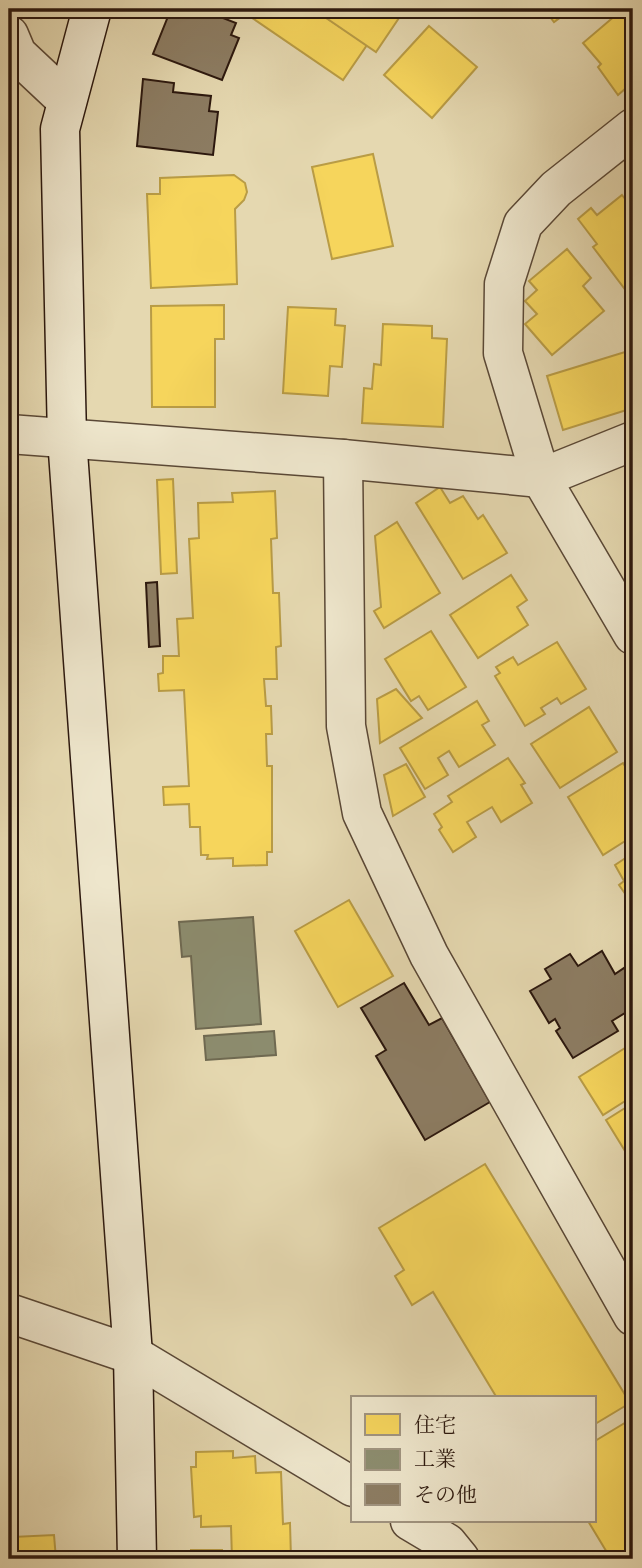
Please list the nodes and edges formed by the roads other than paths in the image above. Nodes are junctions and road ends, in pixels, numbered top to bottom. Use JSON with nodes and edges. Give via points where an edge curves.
{"nodes":[{"id":1,"x":92,"y":9,"type":"edge"},
{"id":2,"x":9,"y":35,"type":"edge"},
{"id":3,"x":67,"y":101,"type":"junction"},
{"id":4,"x":633,"y":128,"type":"edge"},
{"id":5,"x":9,"y":435,"type":"edge"},
{"id":6,"x":67,"y":438,"type":"junction"},
{"id":7,"x":633,"y":441,"type":"edge"},
{"id":8,"x":343,"y":459,"type":"junction"},
{"id":9,"x":541,"y":478,"type":"junction"},
{"id":10,"x":633,"y":635,"type":"edge"},
{"id":11,"x":9,"y":1313,"type":"edge"},
{"id":12,"x":633,"y":1316,"type":"edge"},
{"id":13,"x":133,"y":1354,"type":"junction"},
{"id":14,"x":351,"y":1486,"type":"edge"},
{"id":15,"x":412,"y":1522,"type":"edge"},
{"id":16,"x":137,"y":1559,"type":"edge"},
{"id":17,"x":460,"y":1559,"type":"edge"}],
"edges":[{"from":1,"to":3,"type":"street"},
{"from":2,"to":3,"type":"street","via":[[16,54]]},
{"from":3,"to":6,"type":"street","via":[[60,129]]},
{"from":4,"to":9,"type":"street","via":[[556,189],[523,225],[504,284],[503,354]]},
{"from":5,"to":6,"type":"street"},
{"from":6,"to":8,"type":"street"},
{"from":6,"to":13,"type":"street"},
{"from":7,"to":9,"type":"street"},
{"from":8,"to":9,"type":"street"},
{"from":8,"to":12,"type":"street","via":[[346,726],[362,813],[429,955]]},
{"from":9,"to":10,"type":"street"},
{"from":11,"to":13,"type":"street"},
{"from":13,"to":14,"type":"street"},
{"from":13,"to":16,"type":"street"},
{"from":15,"to":17,"type":"street","via":[[447,1543]]}]}
